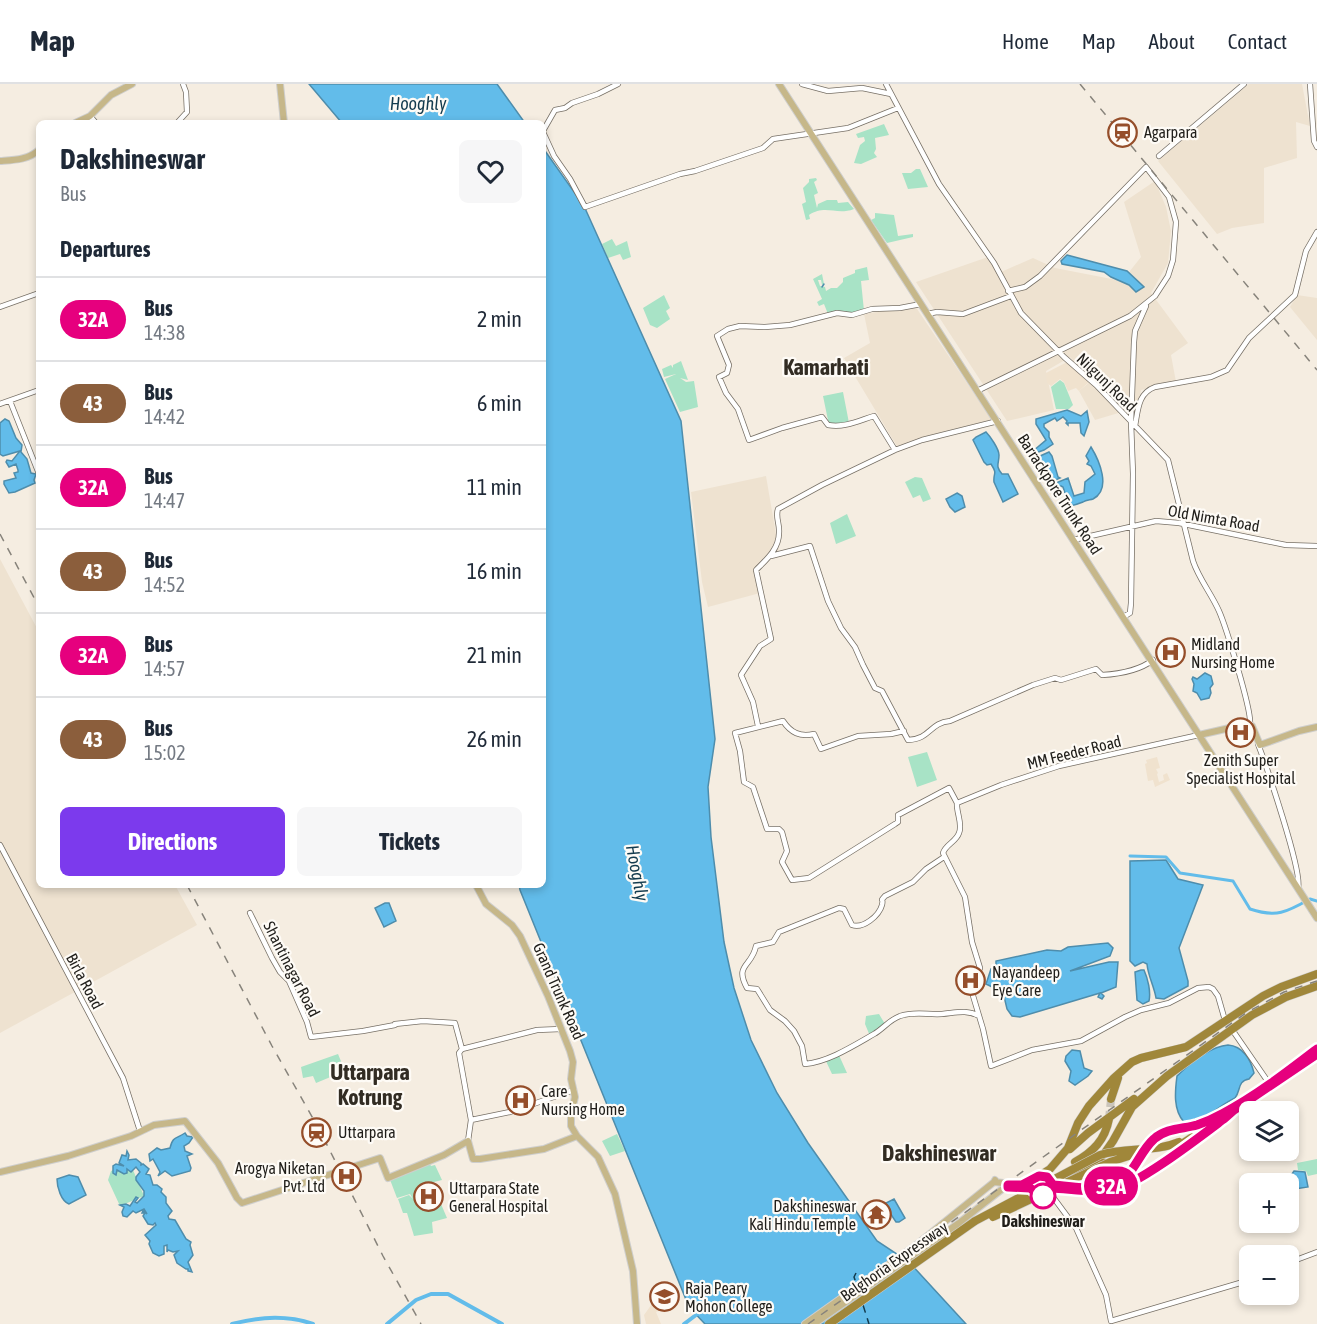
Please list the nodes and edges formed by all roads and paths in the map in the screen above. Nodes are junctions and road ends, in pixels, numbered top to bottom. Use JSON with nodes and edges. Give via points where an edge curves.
{"nodes":[{"id":1,"x":132,"y":84,"type":"edge"},
{"id":2,"x":183,"y":84,"type":"edge"},
{"id":3,"x":280,"y":84,"type":"edge"},
{"id":4,"x":618,"y":84,"type":"edge"},
{"id":5,"x":781,"y":84,"type":"edge"},
{"id":6,"x":802,"y":84,"type":"edge"},
{"id":7,"x":894,"y":84,"type":"edge"},
{"id":8,"x":1244,"y":84,"type":"edge"},
{"id":9,"x":1310,"y":84,"type":"edge"},
{"id":10,"x":886,"y":85,"type":"edge"},
{"id":11,"x":891,"y":94,"type":"junction"},
{"id":12,"x":898,"y":108,"type":"junction"},
{"id":13,"x":90,"y":116,"type":"junction"},
{"id":14,"x":81,"y":120,"type":"edge"},
{"id":15,"x":93,"y":120,"type":"edge"},
{"id":16,"x":180,"y":120,"type":"edge"},
{"id":17,"x":284,"y":120,"type":"edge"},
{"id":18,"x":546,"y":126,"type":"edge"},
{"id":19,"x":813,"y":133,"type":"junction"},
{"id":20,"x":546,"y":138,"type":"edge"},
{"id":21,"x":1317,"y":147,"type":"edge"},
{"id":22,"x":36,"y":152,"type":"edge"},
{"id":23,"x":1159,"y":156,"type":"dead end"},
{"id":24,"x":0,"y":160,"type":"edge"},
{"id":25,"x":1317,"y":232,"type":"edge"},
{"id":26,"x":889,"y":251,"type":"junction"},
{"id":27,"x":1010,"y":293,"type":"junction"},
{"id":28,"x":36,"y":294,"type":"edge"},
{"id":29,"x":1147,"y":303,"type":"junction"},
{"id":30,"x":921,"y":304,"type":"junction"},
{"id":31,"x":0,"y":307,"type":"edge"},
{"id":32,"x":929,"y":313,"type":"junction"},
{"id":33,"x":1058,"y":351,"type":"junction"},
{"id":34,"x":978,"y":390,"type":"junction"},
{"id":35,"x":36,"y":391,"type":"edge"},
{"id":36,"x":9,"y":401,"type":"junction"},
{"id":37,"x":0,"y":404,"type":"edge"},
{"id":38,"x":998,"y":421,"type":"junction"},
{"id":39,"x":1133,"y":424,"type":"junction"},
{"id":40,"x":895,"y":450,"type":"junction"},
{"id":41,"x":36,"y":467,"type":"edge"},
{"id":42,"x":1184,"y":525,"type":"junction"},
{"id":43,"x":1131,"y":526,"type":"junction"},
{"id":44,"x":1074,"y":539,"type":"junction"},
{"id":45,"x":1317,"y":546,"type":"edge"},
{"id":46,"x":771,"y":556,"type":"junction"},
{"id":47,"x":1125,"y":616,"type":"junction"},
{"id":48,"x":1153,"y":661,"type":"junction"},
{"id":49,"x":1250,"y":724,"type":"junction"},
{"id":50,"x":758,"y":726,"type":"junction"},
{"id":51,"x":1317,"y":727,"type":"edge"},
{"id":52,"x":904,"y":731,"type":"junction"},
{"id":53,"x":1200,"y":734,"type":"junction"},
{"id":54,"x":1258,"y":744,"type":"junction"},
{"id":55,"x":957,"y":803,"type":"junction"},
{"id":56,"x":0,"y":845,"type":"edge"},
{"id":57,"x":944,"y":857,"type":"junction"},
{"id":58,"x":1298,"y":887,"type":"junction"},
{"id":59,"x":478,"y":888,"type":"edge"},
{"id":60,"x":250,"y":913,"type":"dead end"},
{"id":61,"x":1317,"y":916,"type":"edge"},
{"id":62,"x":1317,"y":974,"type":"edge"},
{"id":63,"x":1317,"y":986,"type":"edge"},
{"id":64,"x":979,"y":1016,"type":"junction"},
{"id":65,"x":1224,"y":1017,"type":"dead end"},
{"id":66,"x":561,"y":1029,"type":"junction"},
{"id":67,"x":1233,"y":1031,"type":"dead end"},
{"id":68,"x":462,"y":1049,"type":"junction"},
{"id":69,"x":1317,"y":1052,"type":"edge"},
{"id":70,"x":1124,"y":1069,"type":"junction"},
{"id":71,"x":1291,"y":1069,"type":"junction"},
{"id":72,"x":1170,"y":1074,"type":"junction"},
{"id":73,"x":1270,"y":1085,"type":"junction"},
{"id":74,"x":574,"y":1090,"type":"junction"},
{"id":75,"x":1111,"y":1099,"type":"tunnel mouth"},
{"id":76,"x":1234,"y":1110,"type":"junction"},
{"id":77,"x":1223,"y":1114,"type":"junction"},
{"id":78,"x":1109,"y":1119,"type":"tunnel mouth"},
{"id":79,"x":471,"y":1120,"type":"junction"},
{"id":80,"x":140,"y":1131,"type":"junction"},
{"id":81,"x":577,"y":1136,"type":"junction"},
{"id":82,"x":468,"y":1141,"type":"junction"},
{"id":83,"x":1179,"y":1143,"type":"junction"},
{"id":84,"x":1070,"y":1149,"type":"junction"},
{"id":85,"x":1075,"y":1162,"type":"junction"},
{"id":86,"x":0,"y":1172,"type":"edge"},
{"id":87,"x":1076,"y":1173,"type":"junction"},
{"id":88,"x":1041,"y":1177,"type":"junction"},
{"id":89,"x":1008,"y":1186,"type":"junction"},
{"id":90,"x":1094,"y":1187,"type":"junction"},
{"id":91,"x":1032,"y":1189,"type":"junction"},
{"id":92,"x":1050,"y":1190,"type":"junction"},
{"id":93,"x":978,"y":1222,"type":"junction"},
{"id":94,"x":917,"y":1248,"type":"junction"},
{"id":95,"x":1317,"y":1252,"type":"edge"},
{"id":96,"x":1299,"y":1259,"type":"edge"},
{"id":97,"x":1239,"y":1283,"type":"edge"},
{"id":98,"x":637,"y":1324,"type":"edge"},
{"id":99,"x":805,"y":1324,"type":"edge"},
{"id":100,"x":814,"y":1324,"type":"edge"},
{"id":101,"x":829,"y":1324,"type":"edge"},
{"id":102,"x":835,"y":1324,"type":"edge"}],
"edges":[{"from":1,"to":13,"type":"main road","via":[[111,95]]},
{"from":2,"to":16,"type":"street","via":[[187,112]]},
{"from":3,"to":17,"type":"main road"},
{"from":4,"to":18,"type":"street","via":[[555,110]]},
{"from":5,"to":19,"type":"main road","name":"Barrackpore Trunk Road"},
{"from":6,"to":11,"type":"street","via":[[828,91],[862,88]]},
{"from":7,"to":10,"type":"street"},
{"from":8,"to":23,"type":"street"},
{"from":9,"to":21,"type":"street"},
{"from":10,"to":11,"type":"street","name":"Nilgunj Road"},
{"from":11,"to":12,"type":"street","name":"Nilgunj Road"},
{"from":12,"to":19,"type":"street","via":[[848,128]]},
{"from":12,"to":27,"type":"street","name":"Nilgunj Road","via":[[939,184]]},
{"from":13,"to":14,"type":"main road"},
{"from":13,"to":15,"type":"street"},
{"from":19,"to":20,"type":"street","via":[[773,139],[763,148],[585,207]]},
{"from":19,"to":26,"type":"main road","name":"Barrackpore Trunk Road"},
{"from":22,"to":24,"type":"main road","via":[[18,160]]},
{"from":25,"to":39,"type":"street","via":[[1306,251],[1295,295],[1249,338],[1227,370],[1147,390]]},
{"from":26,"to":30,"type":"main road","name":"Barrackpore Trunk Road"},
{"from":26,"to":32,"type":"main road","name":"Barrackpore Trunk Road"},
{"from":27,"to":29,"type":"street","via":[[1040,276],[1146,167],[1169,197],[1176,222],[1170,270]]},
{"from":27,"to":32,"type":"street","via":[[963,314]]},
{"from":27,"to":33,"type":"street","name":"Nilgunj Road","via":[[1021,313]]},
{"from":28,"to":31,"type":"street"},
{"from":29,"to":33,"type":"street","via":[[1130,316]]},
{"from":29,"to":39,"type":"street","via":[[1134,337]]},
{"from":30,"to":32,"type":"main road","name":"Barrackpore Trunk Road"},
{"from":30,"to":40,"type":"street","via":[[852,315],[837,312],[790,326],[740,326],[717,336],[729,365],[727,373],[719,377],[750,440],[822,417],[832,426],[875,416]]},
{"from":32,"to":34,"type":"main road","name":"Barrackpore Trunk Road"},
{"from":33,"to":34,"type":"street"},
{"from":33,"to":39,"type":"street","name":"Nilgunj Road"},
{"from":34,"to":38,"type":"main road","name":"Barrackpore Trunk Road"},
{"from":35,"to":36,"type":"street"},
{"from":36,"to":37,"type":"street"},
{"from":36,"to":41,"type":"street"},
{"from":38,"to":40,"type":"street"},
{"from":38,"to":44,"type":"main road","name":"Barrackpore Trunk Road"},
{"from":39,"to":42,"type":"street","name":"Nilgunj Road","via":[[1168,459]]},
{"from":39,"to":43,"type":"street"},
{"from":40,"to":46,"type":"street","via":[[779,508],[779,534]]},
{"from":42,"to":43,"type":"street","name":"Old Nimta Road","via":[[1156,521]]},
{"from":42,"to":45,"type":"street","name":"Old Nimta Road","via":[[1286,545]]},
{"from":42,"to":49,"type":"street","name":"Nilgunj Road","via":[[1196,571],[1220,612],[1228,636]]},
{"from":43,"to":44,"type":"street","name":"Old Nimta Road"},
{"from":43,"to":47,"type":"street","via":[[1130,612]]},
{"from":44,"to":47,"type":"main road","name":"Barrackpore Trunk Road"},
{"from":44,"to":48,"type":"main road","name":"Barrackpore Trunk Road"},
{"from":46,"to":50,"type":"street","via":[[756,571],[771,639],[760,646],[741,675]]},
{"from":46,"to":52,"type":"street","via":[[810,546],[842,629]]},
{"from":47,"to":48,"type":"main road","name":"Barrackpore Trunk Road"},
{"from":48,"to":52,"type":"street","via":[[1103,675],[1096,669],[1061,680],[1055,678],[940,722],[921,738],[908,739]]},
{"from":48,"to":53,"type":"main road","name":"Barrackpore Trunk Road"},
{"from":49,"to":53,"type":"main road"},
{"from":49,"to":54,"type":"main road"},
{"from":50,"to":52,"type":"street","via":[[783,721],[801,736],[814,734],[821,749],[858,736]]},
{"from":50,"to":55,"type":"street","via":[[735,733],[744,782],[753,787],[766,828],[782,832],[787,851],[782,862],[792,880],[805,880],[829,867],[898,822],[898,815],[949,788]]},
{"from":51,"to":54,"type":"main road"},
{"from":53,"to":55,"type":"street","name":"MM Feeder Road","via":[[1059,766]]},
{"from":53,"to":58,"type":"main road","name":"Barrackpore Trunk Road"},
{"from":54,"to":58,"type":"street","via":[[1295,858]]},
{"from":55,"to":57,"type":"street","via":[[960,832],[944,848]]},
{"from":56,"to":80,"type":"street","name":"Birla Road","via":[[123,1078]]},
{"from":57,"to":64,"type":"street","via":[[966,898],[980,969],[971,988]]},
{"from":57,"to":64,"type":"street","via":[[913,882],[885,896],[873,918],[858,927],[839,908],[779,932],[773,942],[756,946],[741,975],[747,987],[757,989],[770,1010],[794,1031],[805,1064],[820,1061],[876,1034],[892,1020],[909,1013],[967,1011]]},
{"from":58,"to":61,"type":"main road","name":"Barrackpore Trunk Road"},
{"from":59,"to":66,"type":"main road","name":"Grand Trunk Road","via":[[486,904],[520,936]]},
{"from":60,"to":68,"type":"street","name":"Shantinagar Road","via":[[280,972],[289,981],[311,1037],[417,1021],[455,1022]]},
{"from":62,"to":70,"type":"highway","via":[[1263,996],[1190,1045],[1141,1058]]},
{"from":63,"to":72,"type":"highway","via":[[1265,1007]]},
{"from":64,"to":65,"type":"street","via":[[991,1066],[1032,1050],[1081,1041],[1125,1017],[1169,1003],[1198,988],[1214,989]]},
{"from":66,"to":68,"type":"street","via":[[537,1030]]},
{"from":66,"to":74,"type":"main road","name":"Grand Trunk Road","via":[[573,1058]]},
{"from":67,"to":73,"type":"street"},
{"from":68,"to":79,"type":"street","via":[[459,1053]]},
{"from":69,"to":71,"type":"main road"},
{"from":69,"to":71,"type":"main road"},
{"from":69,"to":73,"type":"main road"},
{"from":70,"to":75,"type":"highway"},
{"from":70,"to":88,"type":"highway","via":[[1089,1106],[1068,1148]]},
{"from":71,"to":73,"type":"main road"},
{"from":72,"to":84,"type":"highway"},
{"from":72,"to":87,"type":"highway","via":[[1132,1107],[1104,1154]]},
{"from":73,"to":76,"type":"main road"},
{"from":73,"to":77,"type":"main road"},
{"from":74,"to":79,"type":"street","via":[[510,1112]]},
{"from":74,"to":81,"type":"main road","name":"Grand Trunk Road","via":[[571,1122]]},
{"from":76,"to":83,"type":"highway"},
{"from":76,"to":92,"type":"main road","via":[[1122,1187]]},
{"from":77,"to":83,"type":"highway"},
{"from":77,"to":90,"type":"main road","via":[[1162,1133],[1123,1180]]},
{"from":78,"to":85,"type":"highway","via":[[1098,1145]]},
{"from":79,"to":82,"type":"street"},
{"from":80,"to":82,"type":"main road","via":[[165,1122],[185,1121],[218,1163],[242,1203],[380,1158],[388,1178]]},
{"from":80,"to":86,"type":"main road","via":[[68,1156]]},
{"from":81,"to":82,"type":"main road","via":[[544,1149],[474,1159]]},
{"from":81,"to":98,"type":"main road","via":[[598,1157],[615,1194],[633,1271]]},
{"from":83,"to":93,"type":"highway","bridge":true,"via":[[1165,1150],[1123,1156]]},
{"from":84,"to":85,"type":"highway","via":[[1081,1143],[1087,1147],[1086,1154]]},
{"from":84,"to":88,"type":"highway"},
{"from":85,"to":93,"type":"highway","bridge":true,"via":[[1000,1204]]},
{"from":87,"to":90,"type":"highway","via":[[1100,1163],[1114,1166],[1115,1180]]},
{"from":87,"to":93,"type":"highway","bridge":true},
{"from":88,"to":89,"type":"main road"},
{"from":88,"to":91,"type":"main road","via":[[1032,1183]]},
{"from":88,"to":92,"type":"main road"},
{"from":89,"to":91,"type":"main road"},
{"from":89,"to":94,"type":"main road"},
{"from":89,"to":94,"type":"main road","via":[[996,1183]]},
{"from":90,"to":92,"type":"main road"},
{"from":91,"to":92,"type":"main road","via":[[1036,1194]]},
{"from":92,"to":97,"type":"street","via":[[1076,1228],[1106,1296],[1111,1321]]},
{"from":93,"to":101,"type":"highway","name":"Belghoria Expressway"},
{"from":93,"to":102,"type":"highway","name":"Belghoria Expressway"},
{"from":94,"to":99,"type":"main road"},
{"from":94,"to":100,"type":"main road"},
{"from":95,"to":96,"type":"street"}]}
